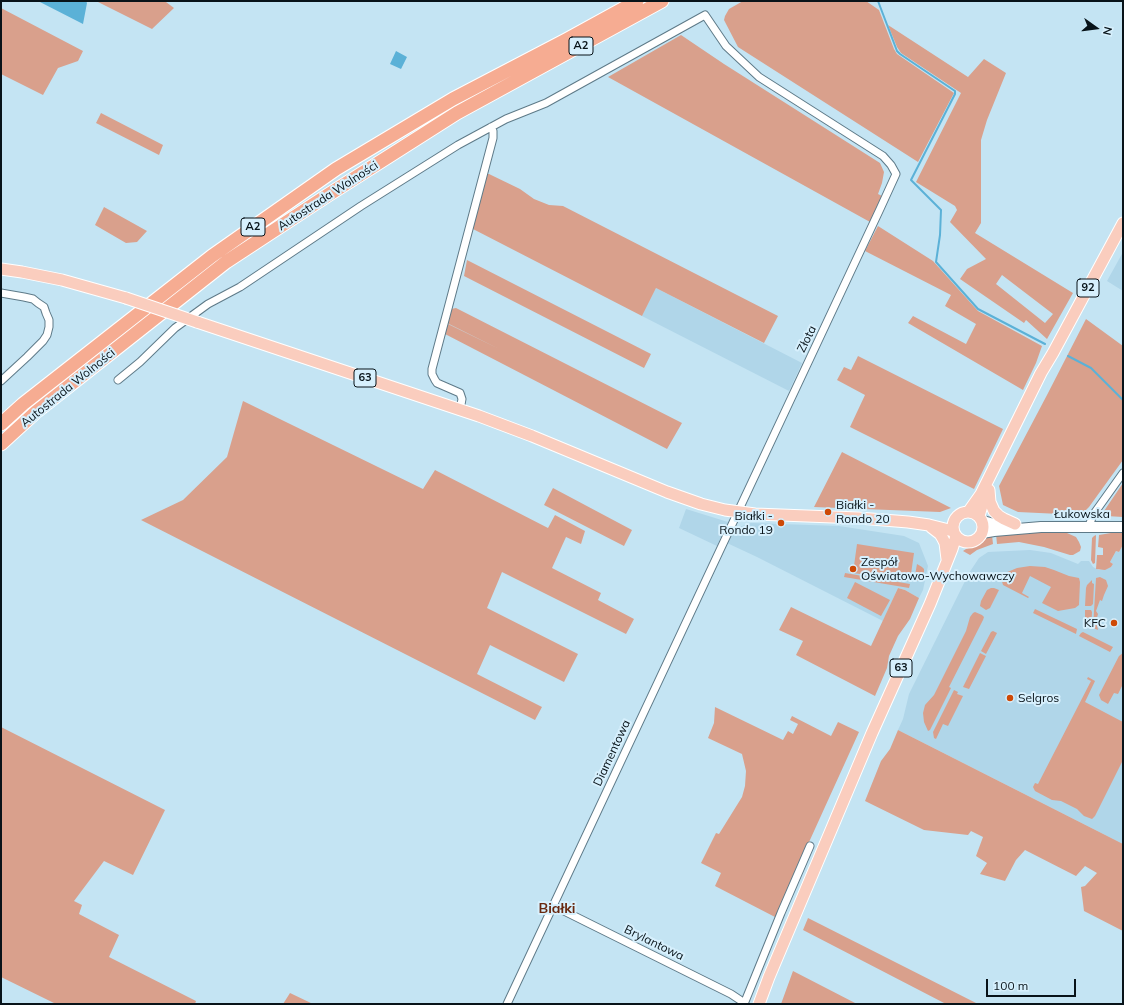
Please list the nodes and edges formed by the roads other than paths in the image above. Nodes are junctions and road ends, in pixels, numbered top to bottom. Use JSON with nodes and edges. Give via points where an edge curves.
{"nodes":[{"id":1,"x":637,"y":1,"type":"edge"},
{"id":2,"x":662,"y":1,"type":"edge"},
{"id":3,"x":491,"y":127,"type":"junction"},
{"id":4,"x":1123,"y":223,"type":"edge"},
{"id":5,"x":1,"y":269,"type":"edge"},
{"id":6,"x":1,"y":292,"type":"edge"},
{"id":7,"x":1053,"y":353,"type":"junction"},
{"id":8,"x":118,"y":380,"type":"dead end"},
{"id":9,"x":1,"y":381,"type":"edge"},
{"id":10,"x":460,"y":410,"type":"junction"},
{"id":11,"x":1,"y":424,"type":"edge"},
{"id":12,"x":1,"y":444,"type":"edge"},
{"id":13,"x":1123,"y":473,"type":"edge"},
{"id":14,"x":989,"y":488,"type":"junction"},
{"id":15,"x":738,"y":512,"type":"junction"},
{"id":16,"x":977,"y":516,"type":"junction"},
{"id":17,"x":956,"y":518,"type":"junction"},
{"id":18,"x":908,"y":522,"type":"junction"},
{"id":19,"x":1015,"y":524,"type":"junction"},
{"id":20,"x":929,"y":525,"type":"junction"},
{"id":21,"x":1089,"y":526,"type":"junction"},
{"id":22,"x":1041,"y":527,"type":"junction"},
{"id":23,"x":1123,"y":527,"type":"edge"},
{"id":24,"x":954,"y":534,"type":"junction"},
{"id":25,"x":982,"y":534,"type":"junction"},
{"id":26,"x":966,"y":542,"type":"junction"},
{"id":27,"x":948,"y":560,"type":"junction"},
{"id":28,"x":930,"y":604,"type":"junction"},
{"id":29,"x":810,"y":846,"type":"dead end"},
{"id":30,"x":552,"y":905,"type":"junction"},
{"id":31,"x":507,"y":1004,"type":"edge"},
{"id":32,"x":744,"y":1004,"type":"edge"},
{"id":33,"x":759,"y":1004,"type":"edge"}],
"edges":[{"from":1,"to":11,"type":"highway","name":"Autostrada Wolności","number":"A2","via":[[453,98],[336,169],[212,256]]},
{"from":2,"to":12,"type":"highway","name":"Autostrada Wolności","number":"A2","via":[[457,113],[226,262],[37,411]]},
{"from":3,"to":8,"type":"street","via":[[361,206],[240,287],[208,304],[175,328]]},
{"from":3,"to":10,"type":"street","via":[[493,138],[432,369],[437,383],[460,393]]},
{"from":3,"to":15,"type":"street","name":"Złota","via":[[546,103],[705,15],[726,46],[759,77],[883,156],[891,165],[896,174]]},
{"from":4,"to":7,"type":"main road","number":"92"},
{"from":5,"to":10,"type":"main road","number":"63","bridge":true,"via":[[62,280],[126,298]]},
{"from":6,"to":9,"type":"street","via":[[33,299],[44,307],[49,320],[47,335]]},
{"from":7,"to":14,"type":"main road","number":"92"},
{"from":7,"to":16,"type":"main road","number":"92","via":[[981,494]]},
{"from":10,"to":15,"type":"main road","number":"63","via":[[532,436],[680,497]]},
{"from":13,"to":21,"type":"street","via":[[1093,515]]},
{"from":14,"to":16,"type":"main road","number":"92"},
{"from":14,"to":19,"type":"main road","via":[[994,511],[1004,520]]},
{"from":15,"to":18,"type":"main road","number":"63"},
{"from":15,"to":30,"type":"street","name":"Diamentowa"},
{"from":16,"to":17,"type":"main road","number":"63","via":[[962,512]]},
{"from":16,"to":19,"type":"main road","name":"Łukowska","via":[[994,524]]},
{"from":16,"to":25,"type":"main road","via":[[984,527]]},
{"from":17,"to":18,"type":"main road","number":"63"},
{"from":17,"to":24,"type":"main road","number":"63","via":[[953,524]]},
{"from":18,"to":20,"type":"main road","number":"63"},
{"from":19,"to":22,"type":"main road","name":"Łukowska"},
{"from":20,"to":24,"type":"main road","number":"63"},
{"from":20,"to":27,"type":"main road","via":[[943,539]]},
{"from":21,"to":22,"type":"main road","name":"Łukowska"},
{"from":21,"to":23,"type":"main road","name":"Łukowska"},
{"from":22,"to":25,"type":"main road","name":"Łukowska"},
{"from":24,"to":26,"type":"main road","number":"63"},
{"from":24,"to":27,"type":"main road","number":"63"},
{"from":25,"to":26,"type":"main road","number":"63","via":[[975,541]]},
{"from":26,"to":28,"type":"main road","number":"63"},
{"from":27,"to":28,"type":"main road","number":"63"},
{"from":28,"to":33,"type":"main road","number":"63","via":[[872,733]]},
{"from":29,"to":32,"type":"street","name":"Brylantowa"},
{"from":30,"to":31,"type":"street","name":"Diamentowa"},
{"from":30,"to":32,"type":"street","name":"Brylantowa","via":[[731,994]]}]}
